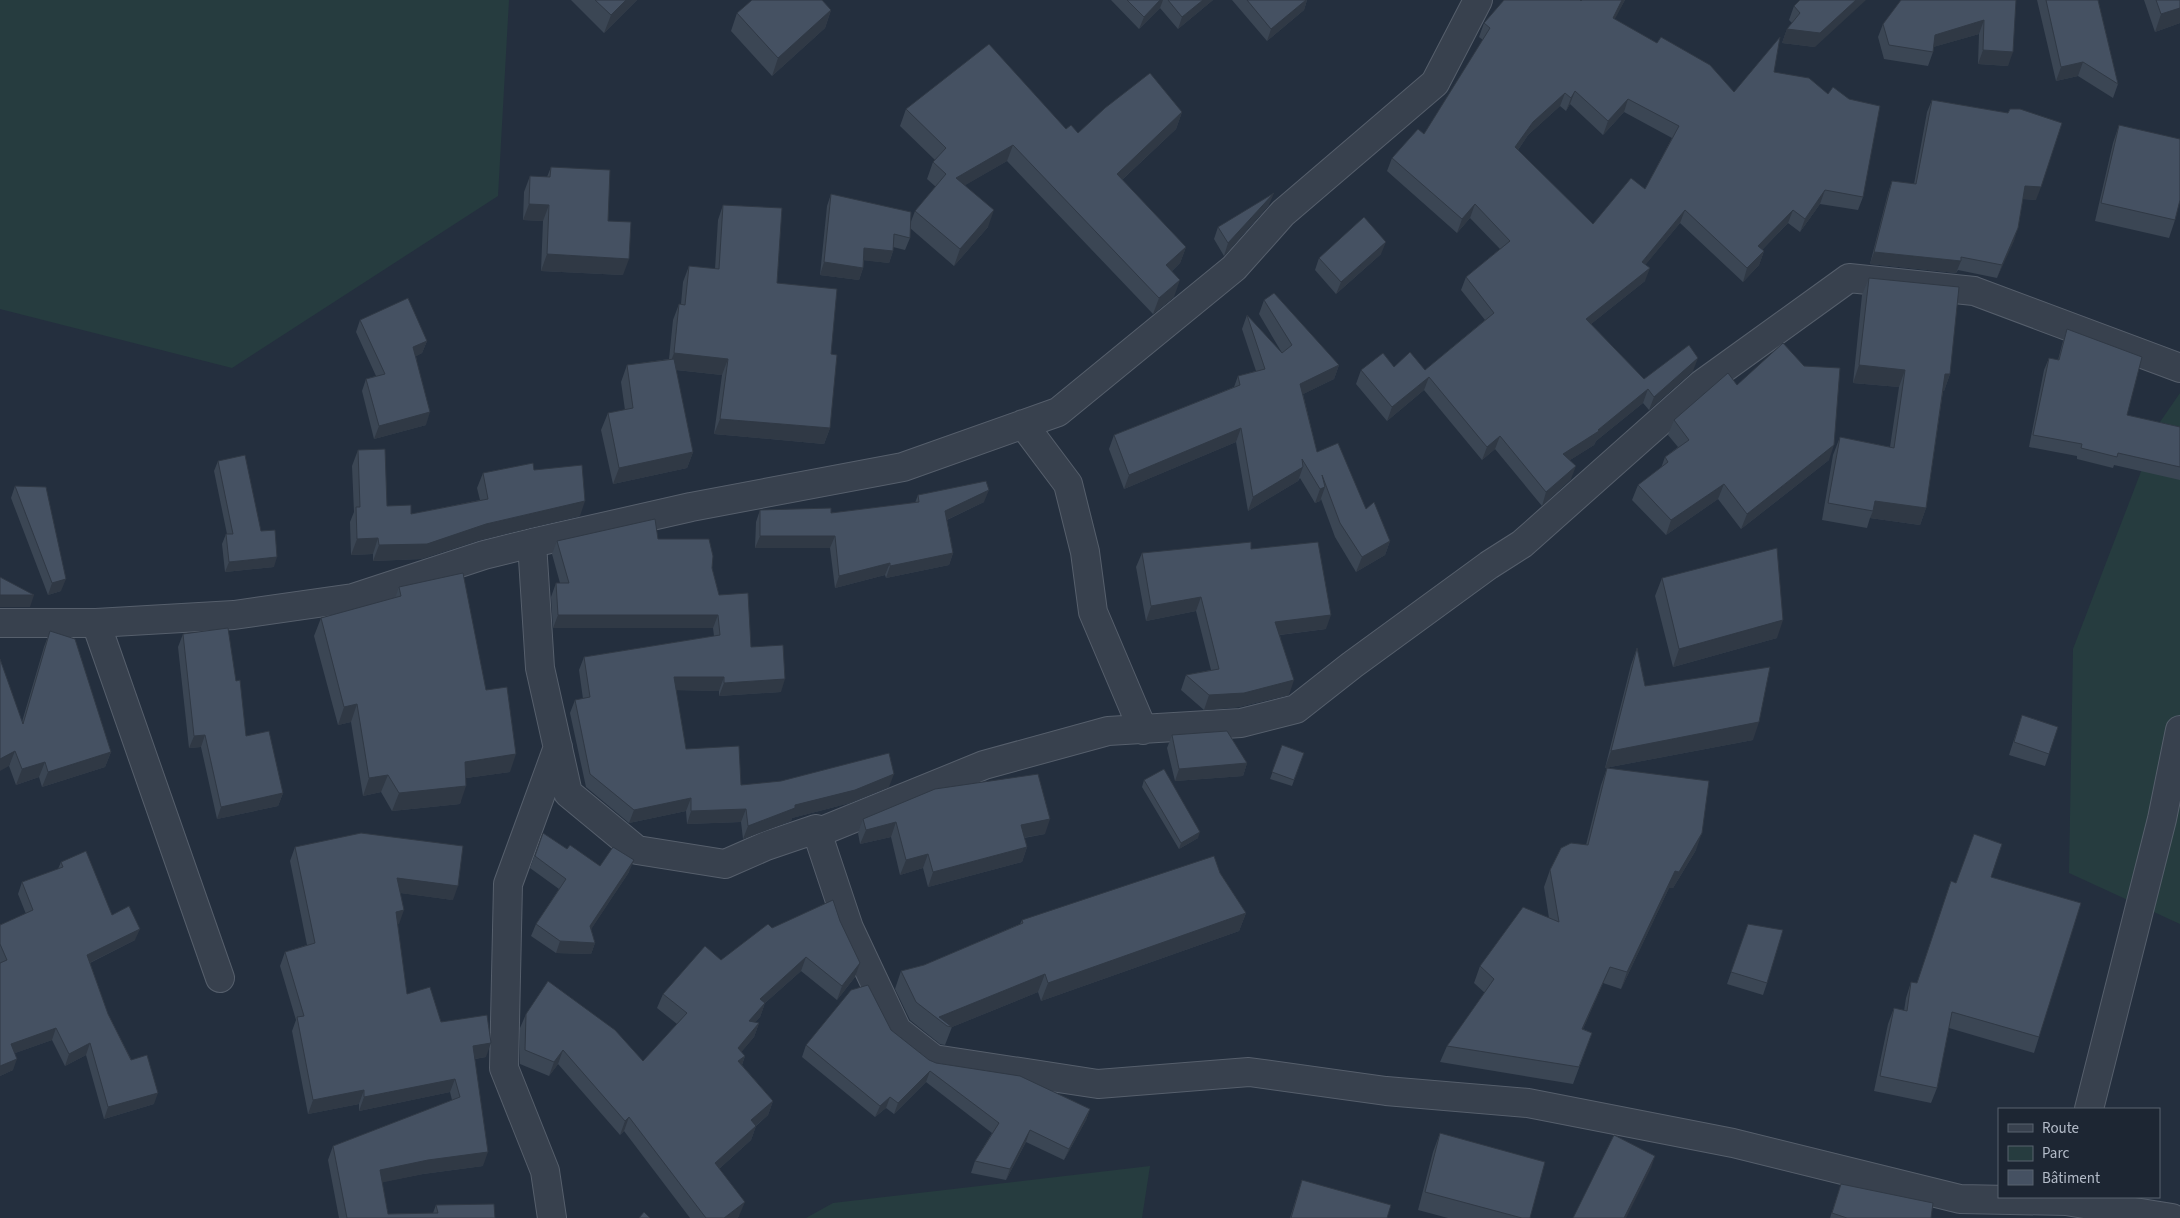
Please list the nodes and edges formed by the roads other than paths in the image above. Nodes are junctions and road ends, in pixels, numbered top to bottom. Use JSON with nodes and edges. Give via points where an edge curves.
{"nodes":[{"id":1,"x":1478,"y":0,"type":"edge"},
{"id":2,"x":2180,"y":368,"type":"edge"},
{"id":3,"x":1023,"y":424,"type":"junction"},
{"id":4,"x":532,"y":543,"type":"junction"},
{"id":5,"x":0,"y":623,"type":"edge"},
{"id":6,"x":96,"y":623,"type":"junction"},
{"id":7,"x":1143,"y":730,"type":"junction"},
{"id":8,"x":2180,"y":730,"type":"edge"},
{"id":9,"x":558,"y":747,"type":"junction"},
{"id":10,"x":816,"y":829,"type":"junction"},
{"id":11,"x":220,"y":978,"type":"dead end"},
{"id":12,"x":2089,"y":1108,"type":"edge"},
{"id":13,"x":2067,"y":1199,"type":"edge"},
{"id":14,"x":552,"y":1218,"type":"edge"},
{"id":15,"x":2172,"y":1218,"type":"edge"}],
"edges":[{"from":1,"to":3,"type":"street","via":[[1435,83],[1283,213],[1234,268],[1058,412]]},
{"from":2,"to":7,"type":"street","via":[[1974,291],[1849,278],[1702,384],[1522,544],[1352,665],[1296,709],[1241,723]]},
{"from":3,"to":4,"type":"street","via":[[903,466],[691,507]]},
{"from":3,"to":7,"type":"street","via":[[1068,484],[1085,552],[1092,612]]},
{"from":4,"to":6,"type":"street","via":[[484,555],[353,598],[234,615]]},
{"from":4,"to":9,"type":"street","via":[[540,668]]},
{"from":5,"to":6,"type":"street"},
{"from":6,"to":11,"type":"street"},
{"from":7,"to":10,"type":"street","via":[[1108,731],[984,765],[822,831]]},
{"from":8,"to":12,"type":"street","via":[[2162,819]]},
{"from":9,"to":10,"type":"street","via":[[568,793],[637,850],[725,864]]},
{"from":9,"to":14,"type":"street","via":[[508,884],[504,1068],[545,1171]]},
{"from":10,"to":13,"type":"street","via":[[849,928],[898,1030],[934,1059],[1098,1084],[1249,1072],[1386,1091],[1528,1103],[1733,1143],[1960,1199]]},
{"from":13,"to":15,"type":"street"}]}
